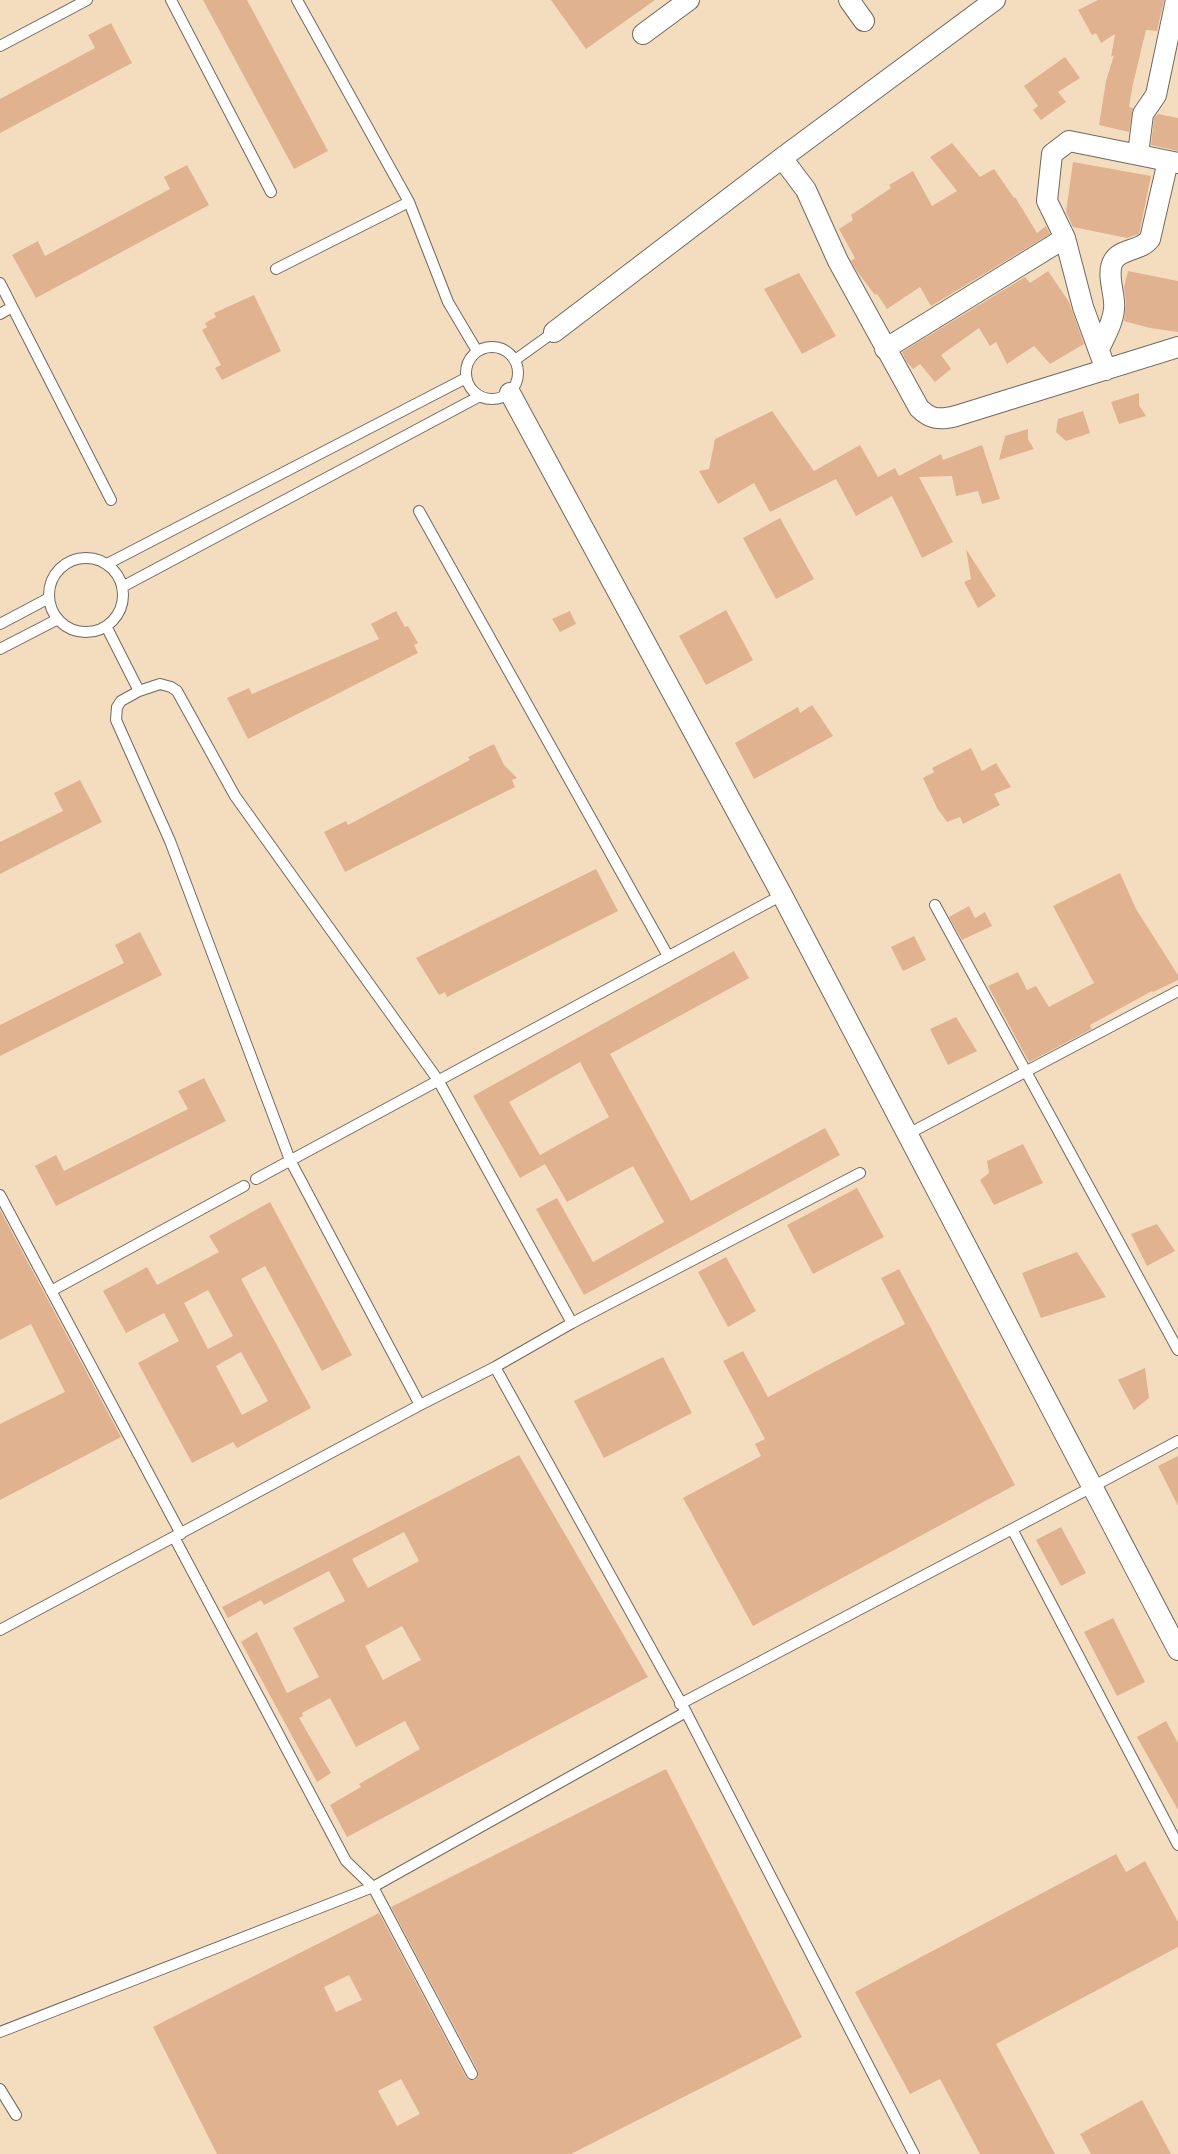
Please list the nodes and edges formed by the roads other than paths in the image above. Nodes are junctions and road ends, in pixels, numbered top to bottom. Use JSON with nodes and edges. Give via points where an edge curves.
{"nodes":[{"id":1,"x":87,"y":0,"type":"edge"},
{"id":2,"x":171,"y":0,"type":"edge"},
{"id":3,"x":297,"y":0,"type":"edge"},
{"id":4,"x":689,"y":0,"type":"edge"},
{"id":5,"x":849,"y":0,"type":"edge"},
{"id":6,"x":996,"y":0,"type":"edge"},
{"id":7,"x":1176,"y":0,"type":"edge"},
{"id":8,"x":864,"y":21,"type":"dead end"},
{"id":9,"x":643,"y":34,"type":"dead end"},
{"id":10,"x":0,"y":46,"type":"edge"},
{"id":11,"x":1171,"y":65,"type":"edge"},
{"id":12,"x":1138,"y":154,"type":"junction"},
{"id":13,"x":782,"y":158,"type":"junction"},
{"id":14,"x":1173,"y":162,"type":"edge"},
{"id":15,"x":271,"y":192,"type":"dead end"},
{"id":16,"x":409,"y":202,"type":"junction"},
{"id":17,"x":1065,"y":238,"type":"junction"},
{"id":18,"x":276,"y":269,"type":"dead end"},
{"id":19,"x":0,"y":283,"type":"edge"},
{"id":20,"x":12,"y":307,"type":"junction"},
{"id":21,"x":0,"y":314,"type":"edge"},
{"id":22,"x":554,"y":332,"type":"joint"},
{"id":23,"x":1178,"y":347,"type":"edge"},
{"id":24,"x":885,"y":349,"type":"junction"},
{"id":25,"x":1099,"y":349,"type":"junction"},
{"id":26,"x":477,"y":351,"type":"junction"},
{"id":27,"x":515,"y":360,"type":"junction"},
{"id":28,"x":1106,"y":370,"type":"junction"},
{"id":29,"x":466,"y":378,"type":"junction"},
{"id":30,"x":510,"y":393,"type":"junction"},
{"id":31,"x":480,"y":396,"type":"junction"},
{"id":32,"x":112,"y":500,"type":"dead end"},
{"id":33,"x":419,"y":511,"type":"dead end"},
{"id":34,"x":107,"y":564,"type":"junction"},
{"id":35,"x":122,"y":587,"type":"junction"},
{"id":36,"x":49,"y":598,"type":"junction"},
{"id":37,"x":58,"y":619,"type":"junction"},
{"id":38,"x":0,"y":624,"type":"edge"},
{"id":39,"x":106,"y":626,"type":"junction"},
{"id":40,"x":0,"y":649,"type":"edge"},
{"id":41,"x":139,"y":691,"type":"junction"},
{"id":42,"x":782,"y":895,"type":"junction"},
{"id":43,"x":935,"y":905,"type":"dead end"},
{"id":44,"x":668,"y":956,"type":"junction"},
{"id":45,"x":1178,"y":991,"type":"edge"},
{"id":46,"x":1026,"y":1072,"type":"junction"},
{"id":47,"x":438,"y":1080,"type":"junction"},
{"id":48,"x":908,"y":1134,"type":"junction"},
{"id":49,"x":290,"y":1160,"type":"junction"},
{"id":50,"x":860,"y":1173,"type":"dead end"},
{"id":51,"x":256,"y":1179,"type":"dead end"},
{"id":52,"x":244,"y":1186,"type":"dead end"},
{"id":53,"x":0,"y":1195,"type":"edge"},
{"id":54,"x":51,"y":1291,"type":"junction"},
{"id":55,"x":572,"y":1323,"type":"junction"},
{"id":56,"x":1178,"y":1350,"type":"edge"},
{"id":57,"x":495,"y":1368,"type":"junction"},
{"id":58,"x":420,"y":1405,"type":"junction"},
{"id":59,"x":1178,"y":1440,"type":"edge"},
{"id":60,"x":1092,"y":1488,"type":"junction"},
{"id":61,"x":1012,"y":1530,"type":"junction"},
{"id":62,"x":177,"y":1536,"type":"junction"},
{"id":63,"x":0,"y":1630,"type":"edge"},
{"id":64,"x":1178,"y":1650,"type":"edge"},
{"id":65,"x":683,"y":1708,"type":"junction"},
{"id":66,"x":1178,"y":1845,"type":"edge"},
{"id":67,"x":373,"y":1887,"type":"junction"},
{"id":68,"x":0,"y":2032,"type":"edge"},
{"id":69,"x":472,"y":2074,"type":"dead end"},
{"id":70,"x":0,"y":2089,"type":"edge"},
{"id":71,"x":16,"y":2115,"type":"dead end"},
{"id":72,"x":914,"y":2154,"type":"edge"}],
"edges":[{"from":1,"to":10,"type":"lane"},
{"from":2,"to":15,"type":"lane"},
{"from":3,"to":16,"type":"lane"},
{"from":4,"to":9,"type":"street"},
{"from":5,"to":8,"type":"street"},
{"from":6,"to":13,"type":"street"},
{"from":7,"to":11,"type":"street"},
{"from":11,"to":12,"type":"street","via":[[1143,114]]},
{"from":12,"to":14,"type":"street"},
{"from":12,"to":17,"type":"street","via":[[1069,141],[1052,154],[1047,201]]},
{"from":13,"to":22,"type":"street"},
{"from":13,"to":24,"type":"street","via":[[806,190],[838,261]]},
{"from":14,"to":25,"type":"street","via":[[1150,240],[1145,246],[1119,255],[1113,261],[1115,308]]},
{"from":16,"to":18,"type":"lane"},
{"from":16,"to":26,"type":"lane","via":[[448,302]]},
{"from":17,"to":24,"type":"street"},
{"from":17,"to":25,"type":"street","via":[[1083,307]]},
{"from":19,"to":20,"type":"lane"},
{"from":20,"to":21,"type":"lane"},
{"from":20,"to":32,"type":"lane"},
{"from":22,"to":27,"type":"lane"},
{"from":23,"to":28,"type":"street"},
{"from":24,"to":28,"type":"street","via":[[919,408],[935,419],[956,416]]},
{"from":25,"to":28,"type":"street"},
{"from":26,"to":27,"type":"lane","via":[[494,347],[502,349]]},
{"from":26,"to":29,"type":"lane","via":[[466,368]]},
{"from":27,"to":30,"type":"lane","via":[[518,377]]},
{"from":29,"to":31,"type":"lane","via":[[469,387]]},
{"from":29,"to":34,"type":"lane"},
{"from":30,"to":31,"type":"lane","via":[[492,400]]},
{"from":30,"to":42,"type":"street"},
{"from":31,"to":35,"type":"lane"},
{"from":33,"to":44,"type":"lane"},
{"from":34,"to":35,"type":"lane","via":[[114,570]]},
{"from":34,"to":36,"type":"lane","via":[[90,558],[72,560],[52,580]]},
{"from":35,"to":39,"type":"lane","via":[[122,605]]},
{"from":36,"to":37,"type":"lane"},
{"from":36,"to":38,"type":"lane"},
{"from":37,"to":39,"type":"lane","via":[[80,631]]},
{"from":37,"to":40,"type":"lane"},
{"from":39,"to":41,"type":"lane"},
{"from":41,"to":47,"type":"lane","via":[[160,684],[177,691],[235,796]]},
{"from":41,"to":49,"type":"lane","via":[[121,701],[116,720],[170,841]]},
{"from":42,"to":44,"type":"lane"},
{"from":42,"to":48,"type":"street"},
{"from":43,"to":46,"type":"lane"},
{"from":44,"to":47,"type":"lane"},
{"from":45,"to":46,"type":"lane"},
{"from":46,"to":48,"type":"lane"},
{"from":46,"to":56,"type":"lane"},
{"from":47,"to":49,"type":"lane"},
{"from":47,"to":55,"type":"lane"},
{"from":48,"to":60,"type":"street"},
{"from":49,"to":51,"type":"lane"},
{"from":49,"to":58,"type":"lane"},
{"from":50,"to":55,"type":"lane"},
{"from":52,"to":54,"type":"lane"},
{"from":53,"to":54,"type":"lane"},
{"from":54,"to":62,"type":"lane"},
{"from":55,"to":57,"type":"lane"},
{"from":57,"to":58,"type":"lane"},
{"from":57,"to":65,"type":"lane"},
{"from":58,"to":62,"type":"lane"},
{"from":59,"to":60,"type":"lane"},
{"from":60,"to":61,"type":"lane"},
{"from":60,"to":64,"type":"street"},
{"from":61,"to":65,"type":"lane"},
{"from":61,"to":66,"type":"lane"},
{"from":62,"to":63,"type":"lane"},
{"from":62,"to":67,"type":"lane","via":[[346,1861]]},
{"from":65,"to":67,"type":"lane"},
{"from":65,"to":72,"type":"lane"},
{"from":67,"to":68,"type":"lane"},
{"from":67,"to":69,"type":"lane"},
{"from":70,"to":71,"type":"lane"}]}
